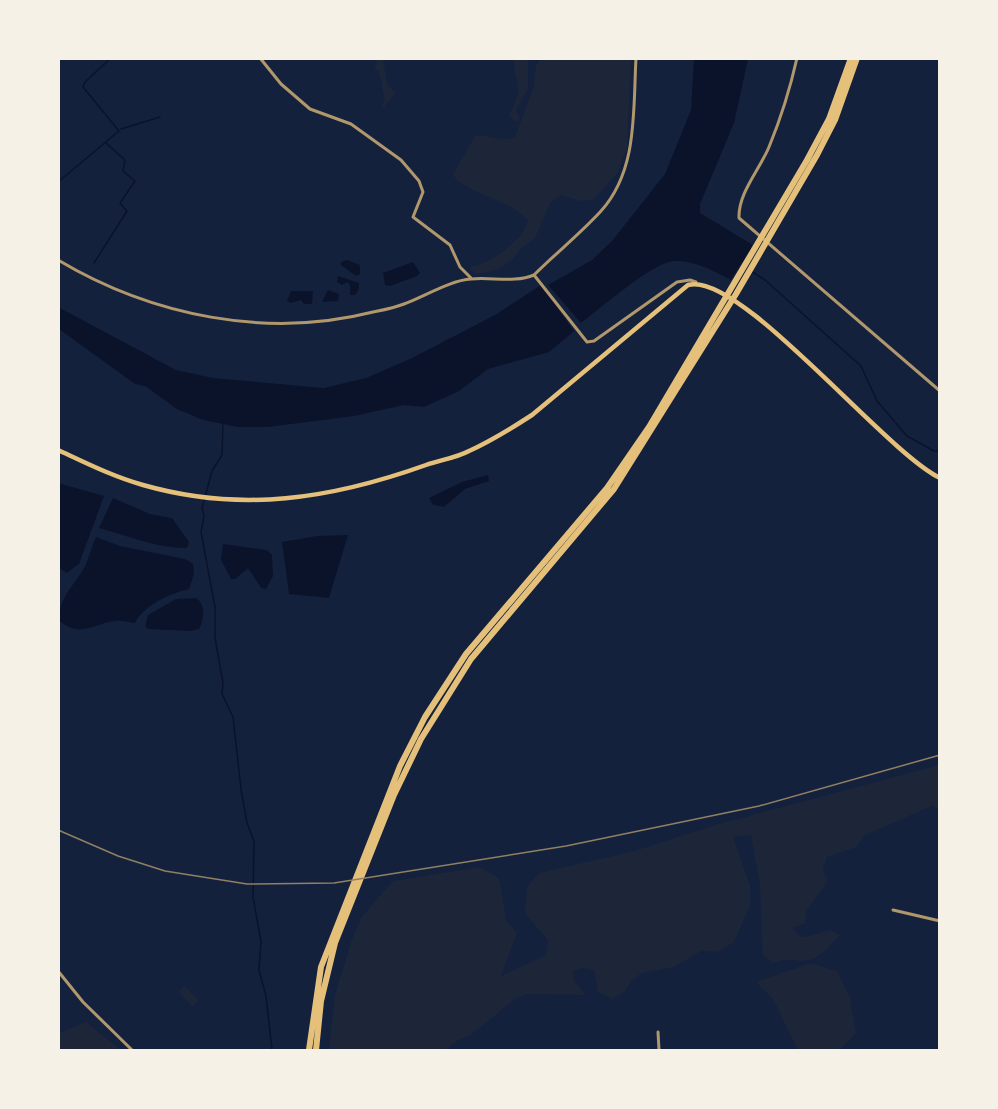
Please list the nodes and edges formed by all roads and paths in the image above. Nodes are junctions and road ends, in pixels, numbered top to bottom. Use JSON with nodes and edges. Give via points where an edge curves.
{"nodes":[{"id":1,"x":260,"y":58,"type":"edge"},
{"id":2,"x":636,"y":58,"type":"edge"},
{"id":3,"x":797,"y":58,"type":"edge"},
{"id":4,"x":850,"y":58,"type":"edge"},
{"id":5,"x":857,"y":58,"type":"edge"},
{"id":6,"x":764,"y":241,"type":"junction"},
{"id":7,"x":58,"y":260,"type":"edge"},
{"id":8,"x":534,"y":275,"type":"junction"},
{"id":9,"x":471,"y":278,"type":"junction"},
{"id":10,"x":696,"y":282,"type":"junction"},
{"id":11,"x":731,"y":295,"type":"junction"},
{"id":12,"x":939,"y":391,"type":"edge"},
{"id":13,"x":58,"y":450,"type":"edge"},
{"id":14,"x":939,"y":478,"type":"edge"},
{"id":15,"x":355,"y":889,"type":"junction"},
{"id":16,"x":893,"y":910,"type":"dead end"},
{"id":17,"x":939,"y":921,"type":"edge"},
{"id":18,"x":58,"y":971,"type":"edge"},
{"id":19,"x":658,"y":1032,"type":"dead end"},
{"id":20,"x":132,"y":1050,"type":"edge"},
{"id":21,"x":309,"y":1050,"type":"edge"},
{"id":22,"x":316,"y":1050,"type":"edge"},
{"id":23,"x":659,"y":1050,"type":"edge"}],
"edges":[{"from":1,"to":9,"type":"street","via":[[303,104],[351,124],[412,171],[423,192],[413,217],[450,245],[460,267]]},
{"from":2,"to":8,"type":"street","via":[[627,166],[602,210]]},
{"from":3,"to":6,"type":"street","via":[[788,98],[739,212],[742,222]]},
{"from":4,"to":6,"type":"highway","via":[[829,119]]},
{"from":5,"to":6,"type":"highway","via":[[835,120]]},
{"from":6,"to":11,"type":"highway"},
{"from":6,"to":12,"type":"street"},
{"from":7,"to":9,"type":"street","via":[[114,290],[149,302],[228,320],[292,325],[402,305]]},
{"from":8,"to":9,"type":"street","via":[[520,279]]},
{"from":8,"to":10,"type":"street","via":[[587,342],[594,341],[676,282]]},
{"from":10,"to":11,"type":"main road"},
{"from":10,"to":13,"type":"main road","via":[[532,415],[504,433],[467,453],[366,484],[295,499],[190,495],[143,485]]},
{"from":11,"to":14,"type":"main road","via":[[892,441]]},
{"from":11,"to":15,"type":"highway","via":[[614,489],[487,638],[446,695],[404,774]]},
{"from":15,"to":21,"type":"highway","via":[[321,967]]},
{"from":15,"to":22,"type":"highway","via":[[328,965]]},
{"from":16,"to":17,"type":"street"},
{"from":18,"to":20,"type":"street"},
{"from":19,"to":23,"type":"street"}]}
